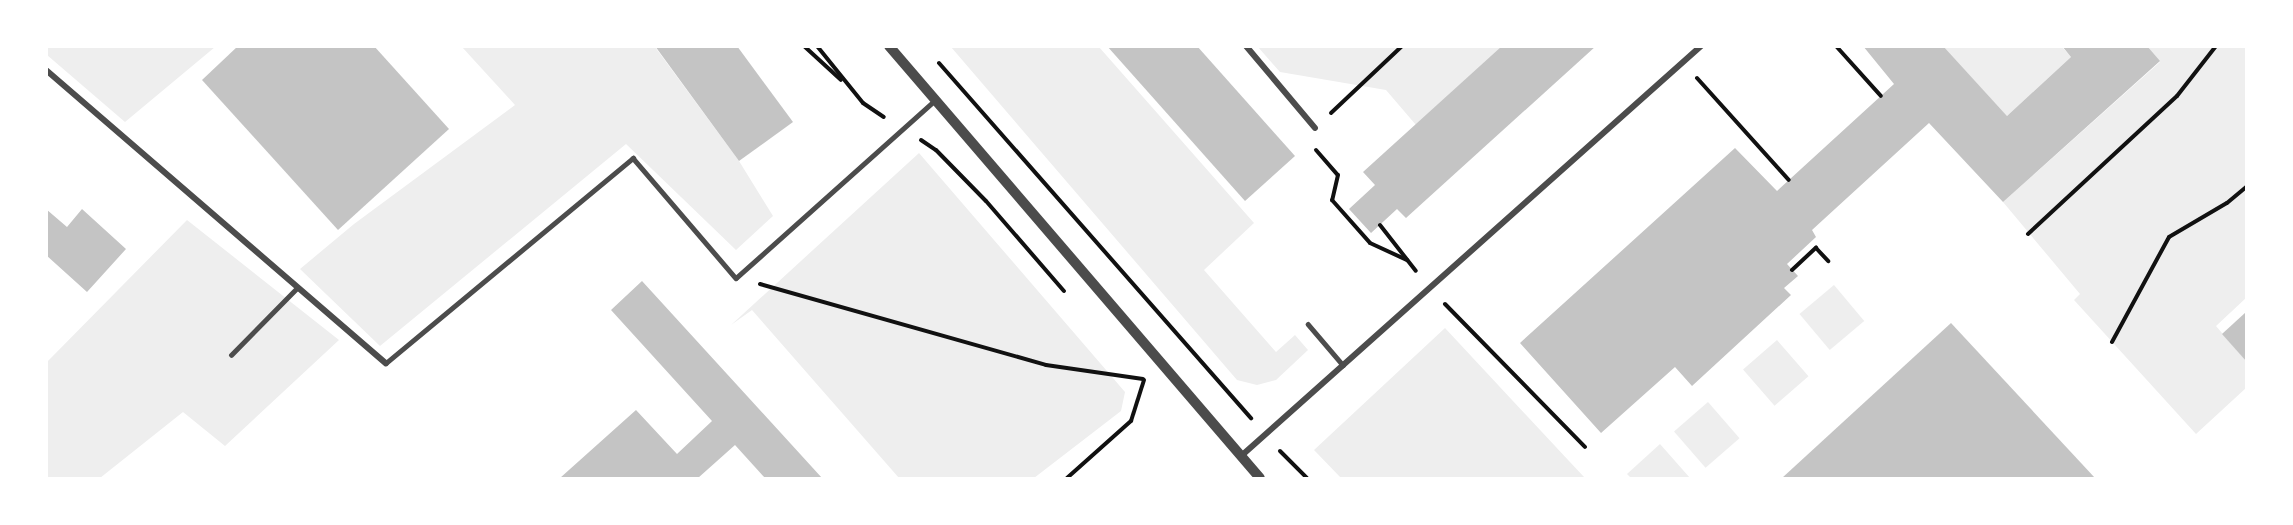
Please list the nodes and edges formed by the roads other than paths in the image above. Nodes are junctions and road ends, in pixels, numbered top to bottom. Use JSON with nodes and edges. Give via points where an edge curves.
{"nodes":[{"id":1,"x":889,"y":46,"type":"edge"},
{"id":2,"x":1246,"y":46,"type":"edge"},
{"id":3,"x":1701,"y":46,"type":"edge"},
{"id":4,"x":46,"y":70,"type":"edge"},
{"id":5,"x":934,"y":101,"type":"junction"},
{"id":6,"x":1315,"y":128,"type":"road end"},
{"id":7,"x":296,"y":289,"type":"junction"},
{"id":8,"x":1308,"y":324,"type":"dead end"},
{"id":9,"x":231,"y":355,"type":"dead end"},
{"id":10,"x":386,"y":363,"type":"joint"},
{"id":11,"x":1343,"y":365,"type":"junction"},
{"id":12,"x":1240,"y":458,"type":"junction"},
{"id":13,"x":1260,"y":478,"type":"edge"}],
"edges":[{"from":1,"to":5,"type":"street"},
{"from":2,"to":6,"type":"street"},
{"from":3,"to":11,"type":"street"},
{"from":4,"to":7,"type":"street"},
{"from":5,"to":10,"type":"lane","via":[[736,278],[633,158]]},
{"from":5,"to":12,"type":"street"},
{"from":7,"to":9,"type":"lane"},
{"from":7,"to":10,"type":"street"},
{"from":8,"to":11,"type":"lane"},
{"from":11,"to":12,"type":"street"},
{"from":12,"to":13,"type":"street"}]}
